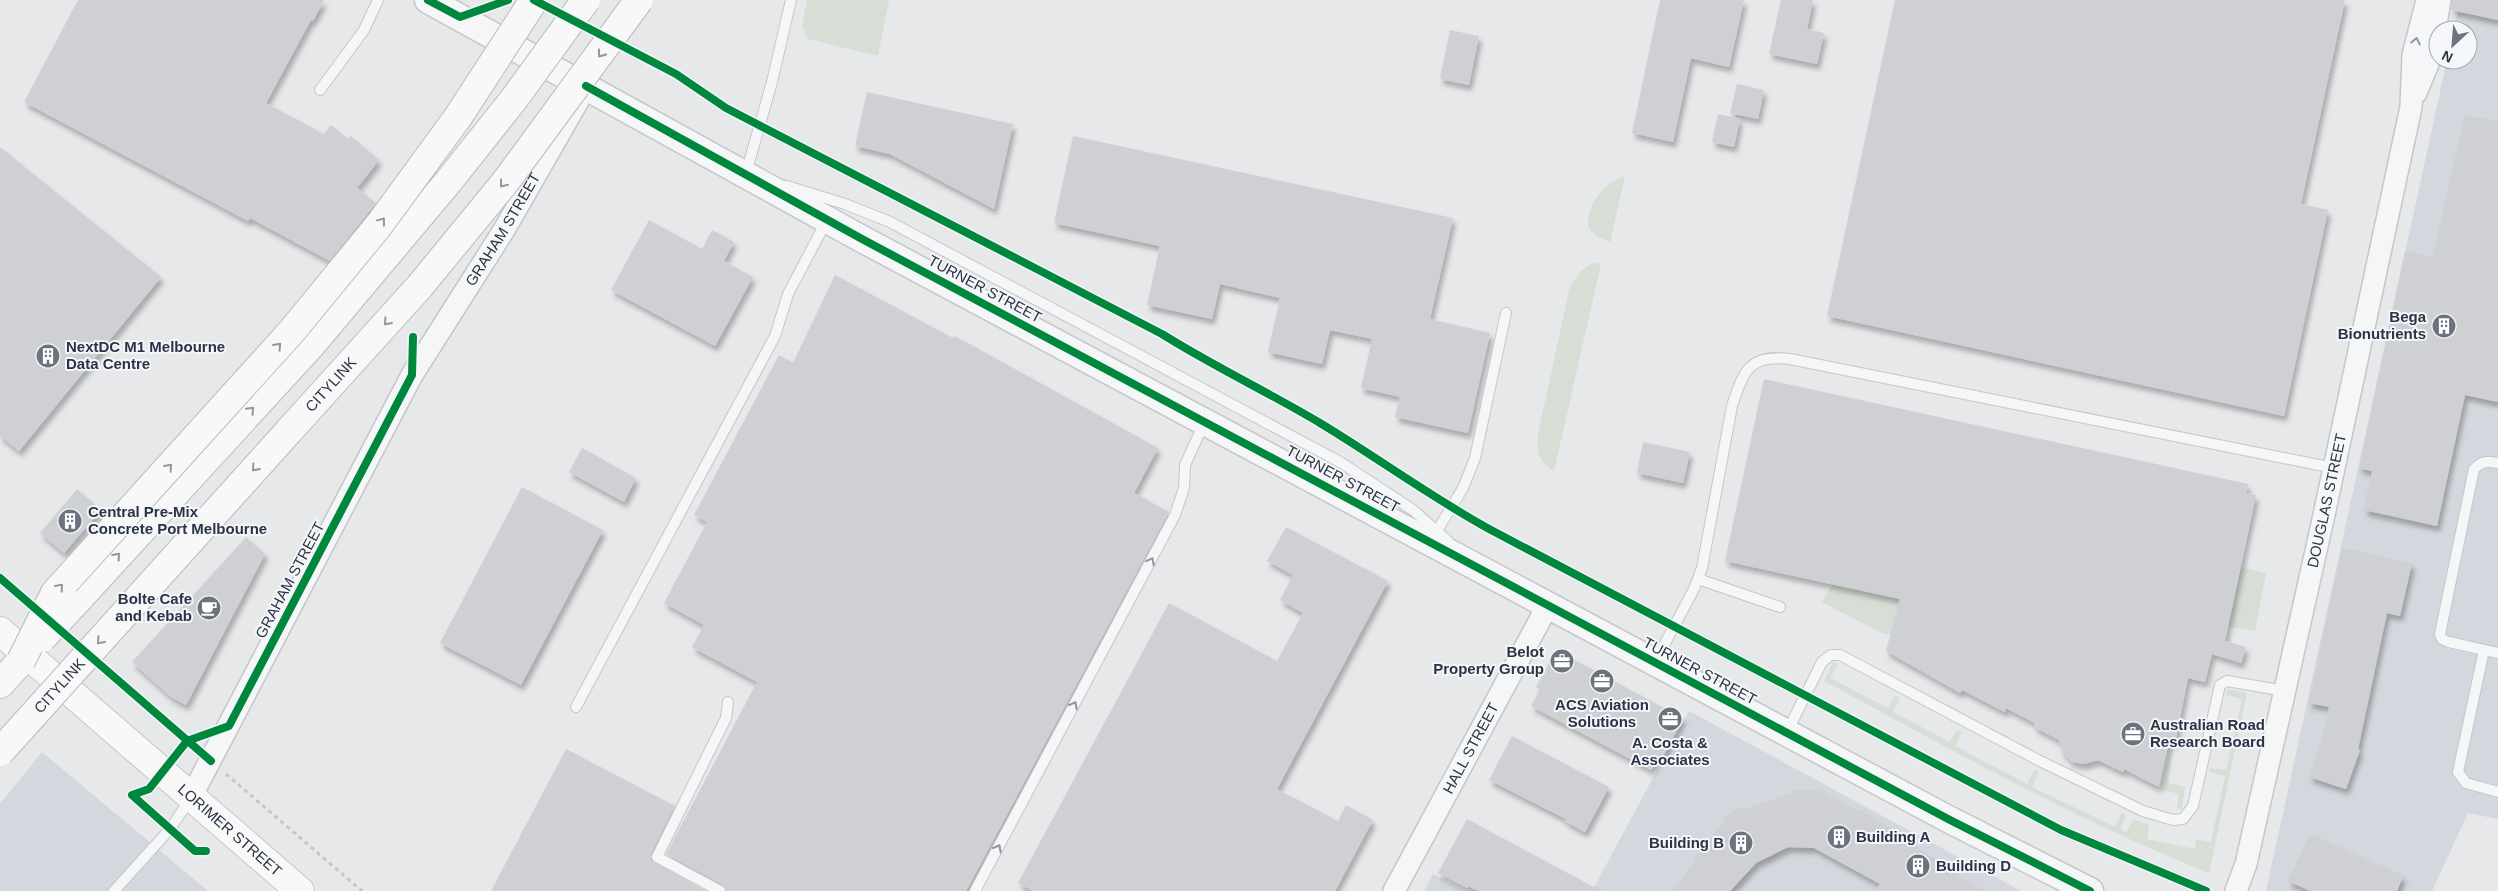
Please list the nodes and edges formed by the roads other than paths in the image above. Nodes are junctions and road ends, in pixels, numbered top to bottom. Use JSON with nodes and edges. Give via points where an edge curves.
{"nodes":[{"id":1,"x":378,"y":0,"type":"edge"},
{"id":2,"x":428,"y":0,"type":"edge"},
{"id":3,"x":534,"y":0,"type":"edge"},
{"id":4,"x":586,"y":0,"type":"edge"},
{"id":5,"x":639,"y":0,"type":"edge"},
{"id":6,"x":791,"y":0,"type":"edge"},
{"id":7,"x":2427,"y":0,"type":"edge"},
{"id":8,"x":2440,"y":0,"type":"edge"},
{"id":9,"x":586,"y":86,"type":"junction"},
{"id":10,"x":320,"y":90,"type":"dead end"},
{"id":11,"x":2410,"y":107,"type":"junction"},
{"id":12,"x":745,"y":174,"type":"junction"},
{"id":13,"x":827,"y":220,"type":"junction"},
{"id":14,"x":1506,"y":313,"type":"dead end"},
{"id":15,"x":1205,"y":421,"type":"junction"},
{"id":16,"x":2498,"y":463,"type":"edge"},
{"id":17,"x":2334,"y":468,"type":"junction"},
{"id":18,"x":1437,"y":531,"type":"junction"},
{"id":19,"x":1478,"y":567,"type":"junction"},
{"id":20,"x":1698,"y":579,"type":"junction"},
{"id":21,"x":1548,"y":605,"type":"junction"},
{"id":22,"x":1780,"y":608,"type":"dead end"},
{"id":23,"x":0,"y":631,"type":"edge"},
{"id":24,"x":2484,"y":650,"type":"junction"},
{"id":25,"x":2498,"y":653,"type":"edge"},
{"id":26,"x":21,"y":661,"type":"junction"},
{"id":27,"x":1654,"y":662,"type":"junction"},
{"id":28,"x":0,"y":684,"type":"edge"},
{"id":29,"x":2285,"y":691,"type":"junction"},
{"id":30,"x":728,"y":702,"type":"dead end"},
{"id":31,"x":576,"y":707,"type":"dead end"},
{"id":32,"x":1786,"y":732,"type":"junction"},
{"id":33,"x":0,"y":752,"type":"edge"},
{"id":34,"x":2498,"y":792,"type":"edge"},
{"id":35,"x":191,"y":797,"type":"junction"},
{"id":36,"x":114,"y":891,"type":"edge"},
{"id":37,"x":300,"y":891,"type":"edge"},
{"id":38,"x":720,"y":891,"type":"edge"},
{"id":39,"x":975,"y":891,"type":"edge"},
{"id":40,"x":1394,"y":891,"type":"edge"},
{"id":41,"x":2090,"y":891,"type":"edge"},
{"id":42,"x":2236,"y":891,"type":"edge"}],
"edges":[{"from":1,"to":10,"type":"lane","via":[[360,37]]},
{"from":2,"to":9,"type":"street","name":"TURNER STREET"},
{"from":26,"to":3,"type":"main road","one_way":true,"bridge":true,"via":[[55,593],[292,331],[379,225],[458,117]]},
{"from":26,"to":4,"type":"main road","one_way":true,"bridge":true,"via":[[312,344],[460,167]]},
{"from":5,"to":33,"type":"main road","name":"CITYLINK","one_way":true,"bridge":true,"via":[[512,174],[448,254]]},
{"from":6,"to":12,"type":"lane","via":[[772,82]]},
{"from":11,"to":7,"type":"street","name":"DOUGLAS STREET","one_way":true,"via":[[2413,55]]},
{"from":8,"to":11,"type":"street","name":"DOUGLAS STREET","via":[[2430,59]]},
{"from":9,"to":12,"type":"street","name":"TURNER STREET"},
{"from":9,"to":35,"type":"street","name":"GRAHAM STREET","via":[[504,230],[412,375]]},
{"from":11,"to":17,"type":"street","name":"DOUGLAS STREET"},
{"from":12,"to":13,"type":"street","name":"TURNER STREET"},
{"from":12,"to":18,"type":"lane","via":[[845,204],[915,234],[1340,462],[1382,488]]},
{"from":13,"to":15,"type":"street","name":"TURNER STREET"},
{"from":13,"to":31,"type":"lane","via":[[788,294],[775,336]]},
{"from":14,"to":18,"type":"lane","via":[[1475,458]]},
{"from":15,"to":19,"type":"street","name":"TURNER STREET"},
{"from":39,"to":15,"type":"lane","one_way":true,"via":[[1175,515],[1184,488],[1185,465]]},
{"from":16,"to":24,"type":"lane","via":[[2487,461],[2474,469],[2440,634],[2449,642]]},
{"from":17,"to":20,"type":"lane","via":[[1770,357],[1757,360],[1739,383]]},
{"from":17,"to":29,"type":"street","name":"DOUGLAS STREET"},
{"from":18,"to":19,"type":"lane"},
{"from":19,"to":21,"type":"street","name":"TURNER STREET"},
{"from":20,"to":22,"type":"lane"},
{"from":20,"to":27,"type":"lane"},
{"from":21,"to":27,"type":"street","name":"TURNER STREET"},
{"from":21,"to":40,"type":"street","name":"HALL STREET"},
{"from":23,"to":35,"type":"main road","name":"LORIMER STREET"},
{"from":24,"to":25,"type":"lane"},
{"from":24,"to":34,"type":"lane","via":[[2458,772],[2466,783]]},
{"from":26,"to":28,"type":"main road"},
{"from":27,"to":32,"type":"street","name":"TURNER STREET"},
{"from":29,"to":32,"type":"lane","via":[[2227,681],[2220,685],[2193,806],[2182,818],[2173,820],[2143,811],[2040,761],[1840,655],[1831,655],[1822,662]]},
{"from":29,"to":42,"type":"street","name":"DOUGLAS STREET","via":[[2246,864]]},
{"from":30,"to":38,"type":"lane","via":[[726,718],[657,857]]},
{"from":32,"to":41,"type":"street","name":"TURNER STREET"},
{"from":35,"to":36,"type":"lane","via":[[170,828]]},
{"from":35,"to":37,"type":"main road","name":"LORIMER STREET"}]}
